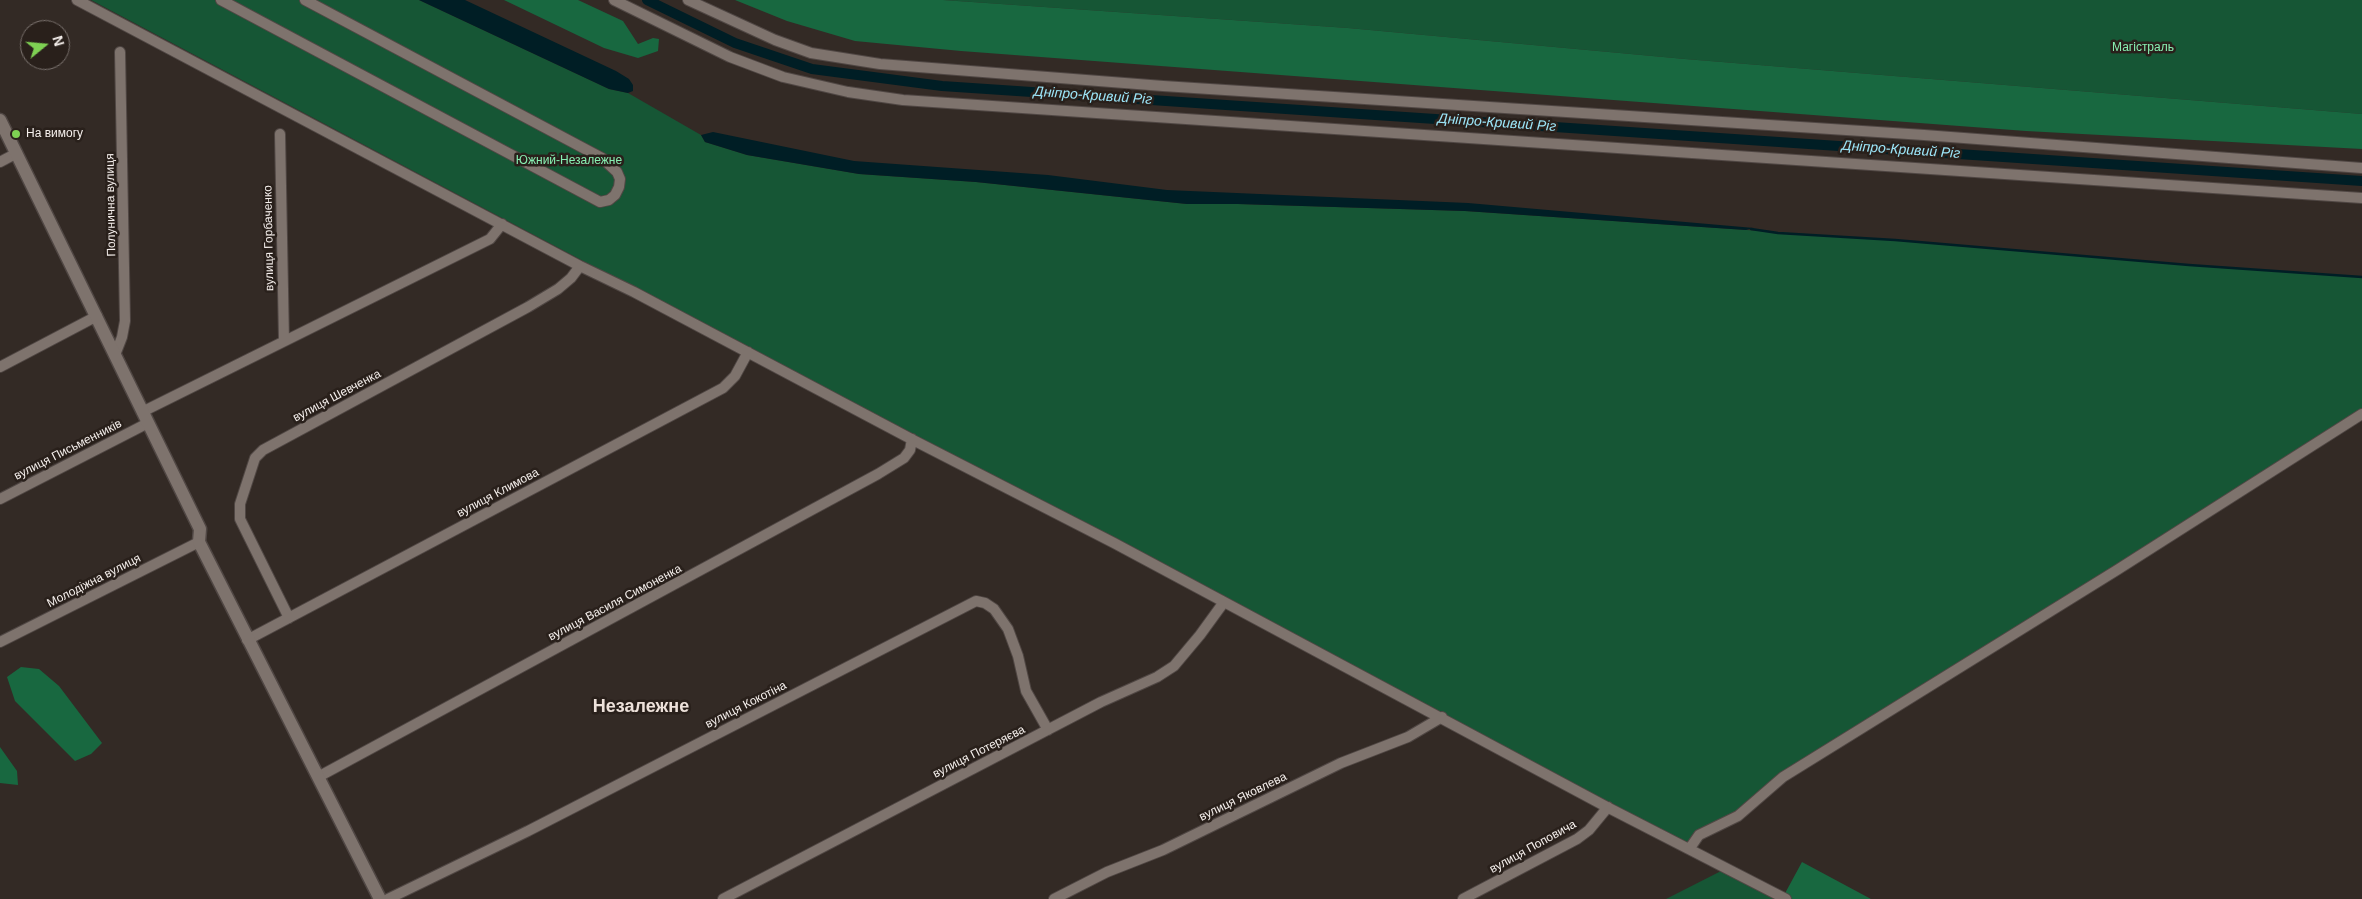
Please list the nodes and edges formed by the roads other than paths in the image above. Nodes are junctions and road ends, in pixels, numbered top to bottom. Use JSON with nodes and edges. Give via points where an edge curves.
{"nodes":[{"id":1,"x":77,"y":0,"type":"edge"},
{"id":2,"x":221,"y":0,"type":"edge"},
{"id":3,"x":305,"y":0,"type":"edge"},
{"id":4,"x":614,"y":0,"type":"edge"},
{"id":5,"x":688,"y":0,"type":"edge"},
{"id":6,"x":120,"y":52,"type":"dead end"},
{"id":7,"x":0,"y":120,"type":"edge"},
{"id":8,"x":280,"y":134,"type":"dead end"},
{"id":9,"x":17,"y":153,"type":"junction"},
{"id":10,"x":0,"y":162,"type":"edge"},
{"id":11,"x":2362,"y":168,"type":"edge"},
{"id":12,"x":2362,"y":198,"type":"edge"},
{"id":13,"x":502,"y":224,"type":"junction"},
{"id":14,"x":580,"y":266,"type":"junction"},
{"id":15,"x":97,"y":316,"type":"junction"},
{"id":16,"x":284,"y":341,"type":"junction"},
{"id":17,"x":748,"y":352,"type":"junction"},
{"id":18,"x":115,"y":355,"type":"junction"},
{"id":19,"x":0,"y":367,"type":"edge"},
{"id":20,"x":142,"y":412,"type":"junction"},
{"id":21,"x":2362,"y":414,"type":"edge"},
{"id":22,"x":148,"y":424,"type":"junction"},
{"id":23,"x":912,"y":439,"type":"junction"},
{"id":24,"x":0,"y":499,"type":"edge"},
{"id":25,"x":199,"y":542,"type":"junction"},
{"id":26,"x":1224,"y":602,"type":"junction"},
{"id":27,"x":289,"y":618,"type":"junction"},
{"id":28,"x":247,"y":640,"type":"junction"},
{"id":29,"x":0,"y":642,"type":"edge"},
{"id":30,"x":1442,"y":717,"type":"junction"},
{"id":31,"x":1048,"y":730,"type":"junction"},
{"id":32,"x":318,"y":777,"type":"junction"},
{"id":33,"x":1608,"y":807,"type":"junction"},
{"id":34,"x":1690,"y":848,"type":"junction"},
{"id":35,"x":380,"y":899,"type":"edge"},
{"id":36,"x":388,"y":899,"type":"edge"},
{"id":37,"x":723,"y":899,"type":"edge"},
{"id":38,"x":1054,"y":899,"type":"edge"},
{"id":39,"x":1463,"y":899,"type":"edge"},
{"id":40,"x":1786,"y":899,"type":"edge"}],
"edges":[{"from":1,"to":13,"type":"street"},
{"from":2,"to":3,"type":"street","via":[[600,202],[615,195],[620,179],[602,158]]},
{"from":4,"to":12,"type":"street","via":[[730,57],[783,77],[903,100]]},
{"from":5,"to":11,"type":"street","via":[[811,53],[880,64]]},
{"from":6,"to":18,"type":"street","name":"Полунична вулиця","via":[[125,320]]},
{"from":7,"to":9,"type":"street"},
{"from":8,"to":16,"type":"street","name":"вулиця Горбаченко"},
{"from":9,"to":10,"type":"street"},
{"from":9,"to":15,"type":"street"},
{"from":13,"to":14,"type":"street"},
{"from":13,"to":16,"type":"street","via":[[490,239]]},
{"from":14,"to":17,"type":"street"},
{"from":14,"to":27,"type":"street","name":"вулиця Шевченка","via":[[558,289],[528,307],[263,450],[255,458],[240,504],[240,518]]},
{"from":15,"to":18,"type":"street"},
{"from":15,"to":19,"type":"street"},
{"from":16,"to":20,"type":"street"},
{"from":17,"to":23,"type":"street"},
{"from":17,"to":27,"type":"street","name":"вулиця Климова","via":[[736,376],[723,388]]},
{"from":18,"to":20,"type":"street"},
{"from":20,"to":22,"type":"street"},
{"from":21,"to":34,"type":"street","via":[[2118,570],[1783,777],[1738,816],[1699,835]]},
{"from":22,"to":24,"type":"street","name":"вулиця Письменників"},
{"from":22,"to":25,"type":"street","via":[[200,528]]},
{"from":23,"to":26,"type":"street"},
{"from":23,"to":32,"type":"street","name":"вулиця Василя Симоненка","via":[[904,458],[878,474]]},
{"from":25,"to":28,"type":"street"},
{"from":25,"to":29,"type":"street","name":"Молодіжна вулиця"},
{"from":26,"to":30,"type":"street"},
{"from":26,"to":31,"type":"street","name":"вулиця Потеряєва","via":[[1174,666]]},
{"from":27,"to":28,"type":"street","name":"вулиця Климова"},
{"from":28,"to":32,"type":"street"},
{"from":30,"to":33,"type":"street"},
{"from":30,"to":38,"type":"street","name":"вулиця Яковлева","via":[[1408,736],[1341,763]]},
{"from":31,"to":36,"type":"street","name":"вулиця Кокотіна","via":[[1026,691],[1008,629],[994,609],[976,601],[528,831]]},
{"from":31,"to":37,"type":"street","name":"вулиця Потеряєва"},
{"from":32,"to":35,"type":"street"},
{"from":33,"to":34,"type":"street"},
{"from":33,"to":39,"type":"street","name":"вулиця Поповича","via":[[1577,839]]},
{"from":34,"to":40,"type":"street"}]}
